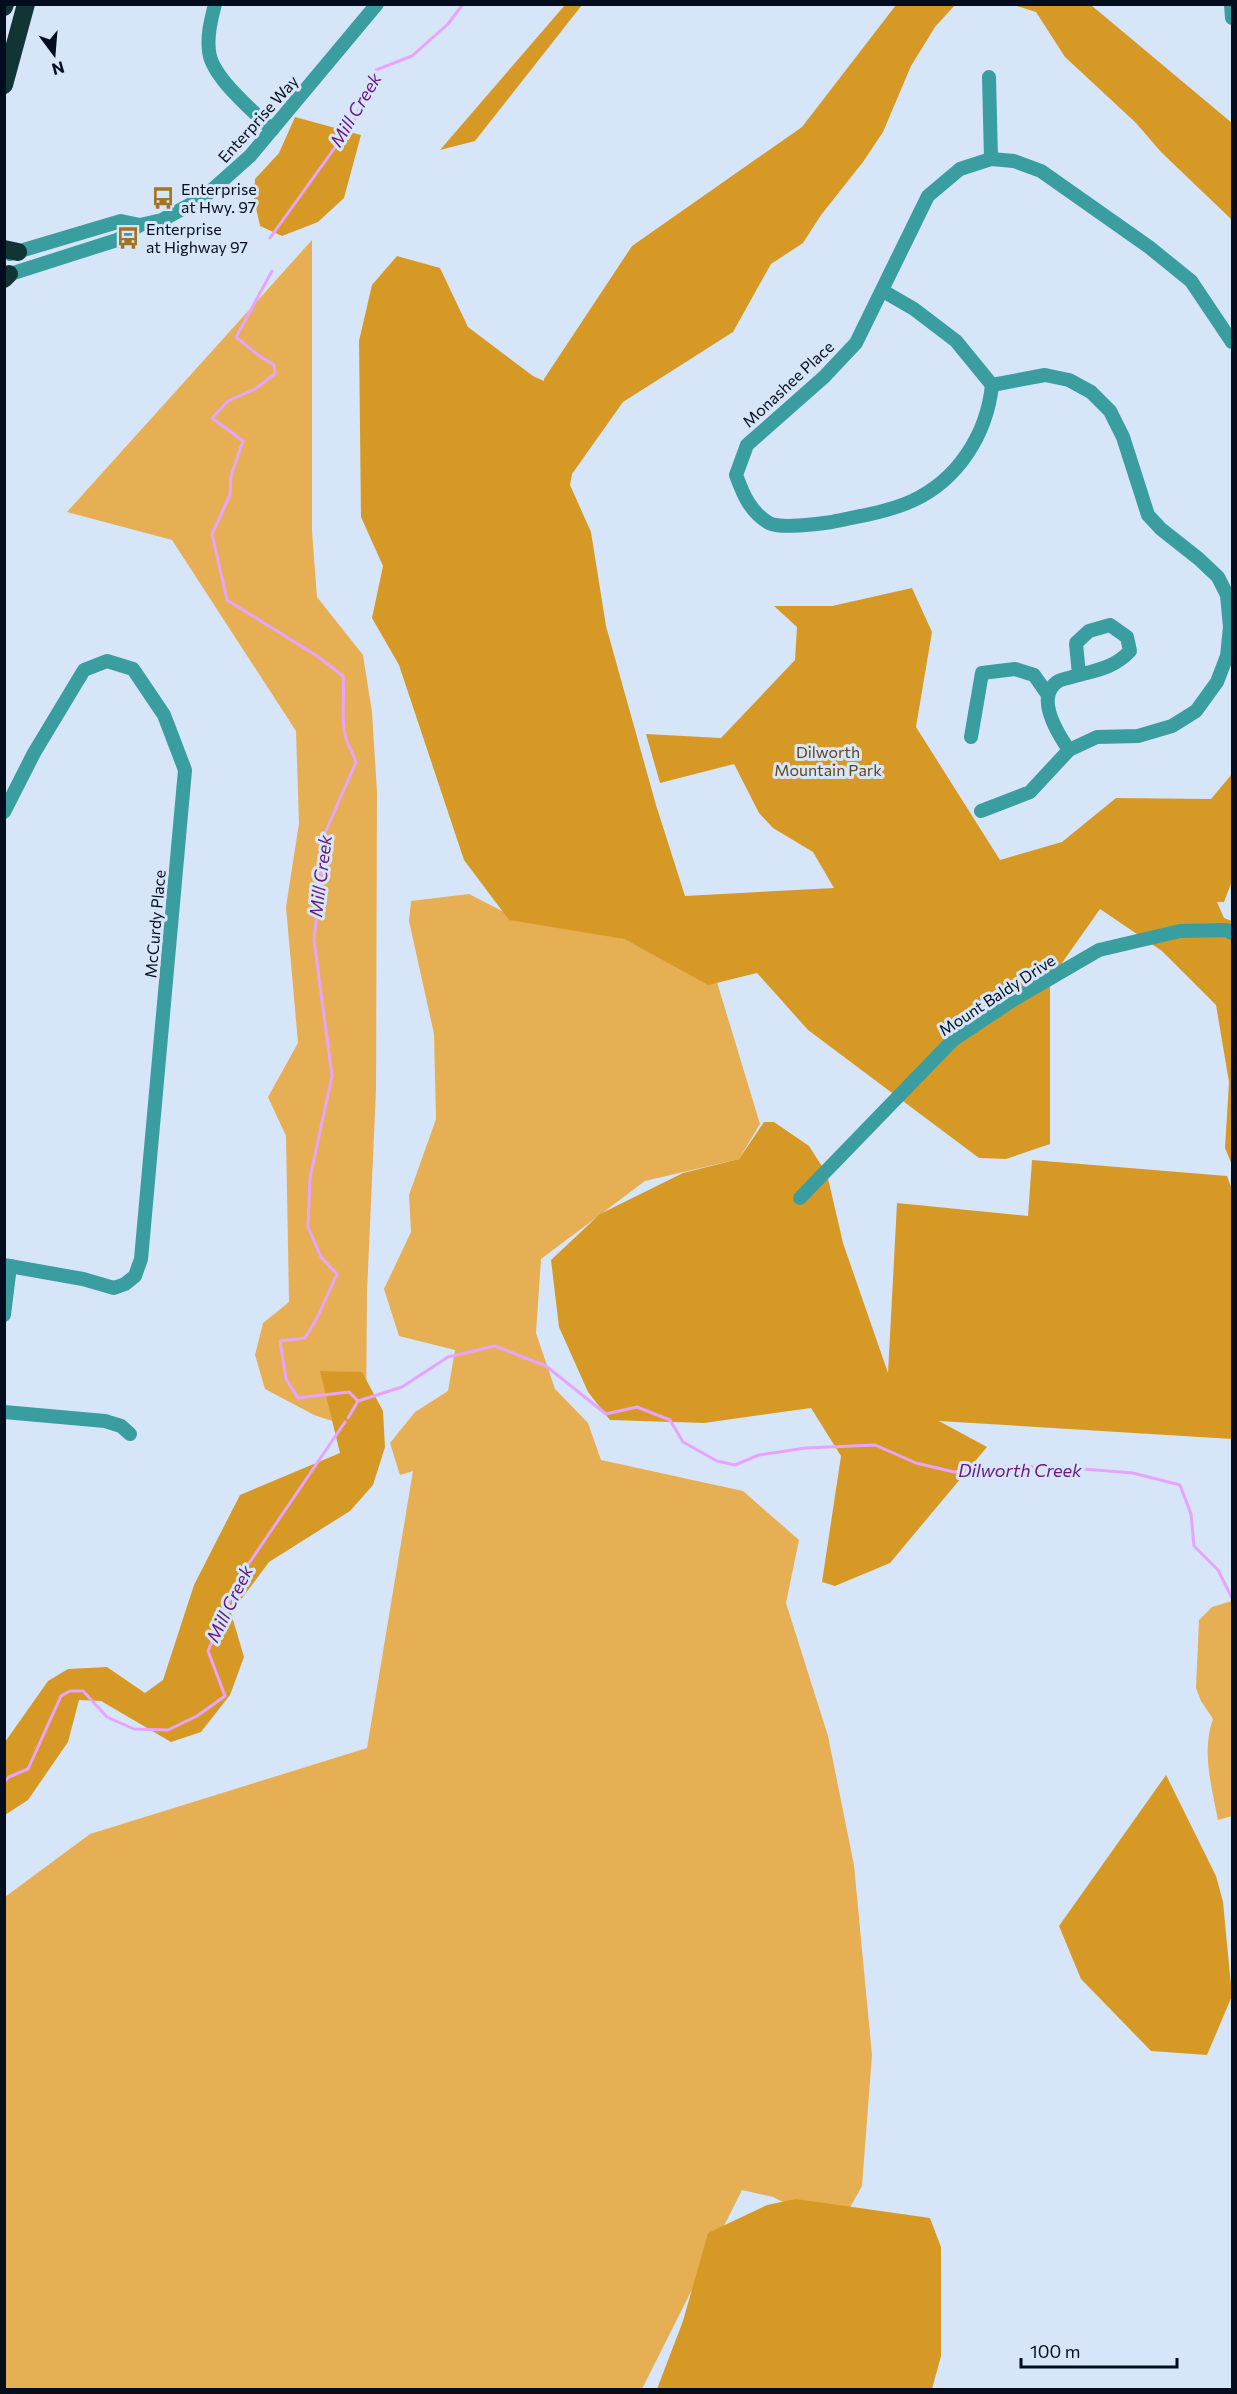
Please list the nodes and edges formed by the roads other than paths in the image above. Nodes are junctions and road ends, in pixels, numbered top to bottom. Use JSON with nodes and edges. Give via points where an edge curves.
{"nodes":[{"id":1,"x":26,"y":4,"type":"edge"},
{"id":2,"x":215,"y":4,"type":"edge"},
{"id":3,"x":377,"y":4,"type":"edge"},
{"id":4,"x":1231,"y":4,"type":"edge"},
{"id":5,"x":1233,"y":18,"type":"edge"},
{"id":6,"x":989,"y":77,"type":"dead end"},
{"id":7,"x":4,"y":85,"type":"edge"},
{"id":8,"x":272,"y":130,"type":"junction"},
{"id":9,"x":991,"y":159,"type":"junction"},
{"id":10,"x":140,"y":225,"type":"junction"},
{"id":11,"x":9,"y":252,"type":"edge"},
{"id":12,"x":6,"y":276,"type":"edge"},
{"id":13,"x":883,"y":291,"type":"junction"},
{"id":14,"x":1233,"y":342,"type":"edge"},
{"id":15,"x":992,"y":386,"type":"junction"},
{"id":16,"x":1079,"y":675,"type":"dead end"},
{"id":17,"x":1048,"y":695,"type":"junction"},
{"id":18,"x":970,"y":737,"type":"dead end"},
{"id":19,"x":1069,"y":750,"type":"junction"},
{"id":20,"x":981,"y":811,"type":"dead end"},
{"id":21,"x":4,"y":812,"type":"edge"},
{"id":22,"x":1233,"y":933,"type":"edge"},
{"id":23,"x":800,"y":1198,"type":"dead end"},
{"id":24,"x":7,"y":1266,"type":"edge"},
{"id":25,"x":4,"y":1315,"type":"edge"},
{"id":26,"x":4,"y":1412,"type":"edge"},
{"id":27,"x":130,"y":1434,"type":"dead end"}],
"edges":[{"from":1,"to":7,"type":"highway"},
{"from":2,"to":8,"type":"street","via":[[209,52],[214,70]]},
{"from":3,"to":8,"type":"street","name":"Enterprise Way"},
{"from":4,"to":5,"type":"street"},
{"from":6,"to":9,"type":"street"},
{"from":8,"to":10,"type":"street","name":"Enterprise Way","via":[[250,156],[204,197],[162,220]]},
{"from":9,"to":13,"type":"street","name":"Monashee Place","via":[[960,169],[928,196]]},
{"from":9,"to":14,"type":"street","name":"Monashee Place","via":[[1014,161],[1041,171],[1149,247],[1191,281]]},
{"from":10,"to":11,"type":"street","name":"Enterprise Way","via":[[121,220]]},
{"from":10,"to":12,"type":"street","name":"Enterprise Way","via":[[117,240]]},
{"from":13,"to":15,"type":"street","via":[[956,341]]},
{"from":13,"to":15,"type":"street","name":"Monashee Place","via":[[856,343],[747,445],[736,475],[748,504],[770,524],[811,526],[913,500],[961,464],[990,407]]},
{"from":15,"to":19,"type":"street","via":[[1046,375],[1069,380],[1091,392],[1110,411],[1123,438],[1148,515],[1218,577],[1227,595],[1227,656],[1217,682],[1196,711],[1172,726],[1138,736],[1097,737]]},
{"from":16,"to":17,"type":"street","via":[[1057,682]]},
{"from":17,"to":18,"type":"street","via":[[1034,675],[1015,669],[982,674]]},
{"from":17,"to":19,"type":"street","via":[[1057,732]]},
{"from":19,"to":20,"type":"street","via":[[1030,792]]},
{"from":21,"to":24,"type":"street","name":"McCurdy Place","via":[[84,670],[107,661],[133,669],[164,715],[185,770],[141,1259],[135,1276],[114,1287]]},
{"from":22,"to":23,"type":"street","name":"Mount Baldy Drive","via":[[1180,931],[1099,950],[1013,1000],[953,1040]]},
{"from":24,"to":25,"type":"street","name":"McCurdy Place"},
{"from":26,"to":27,"type":"street","via":[[105,1421]]}]}
